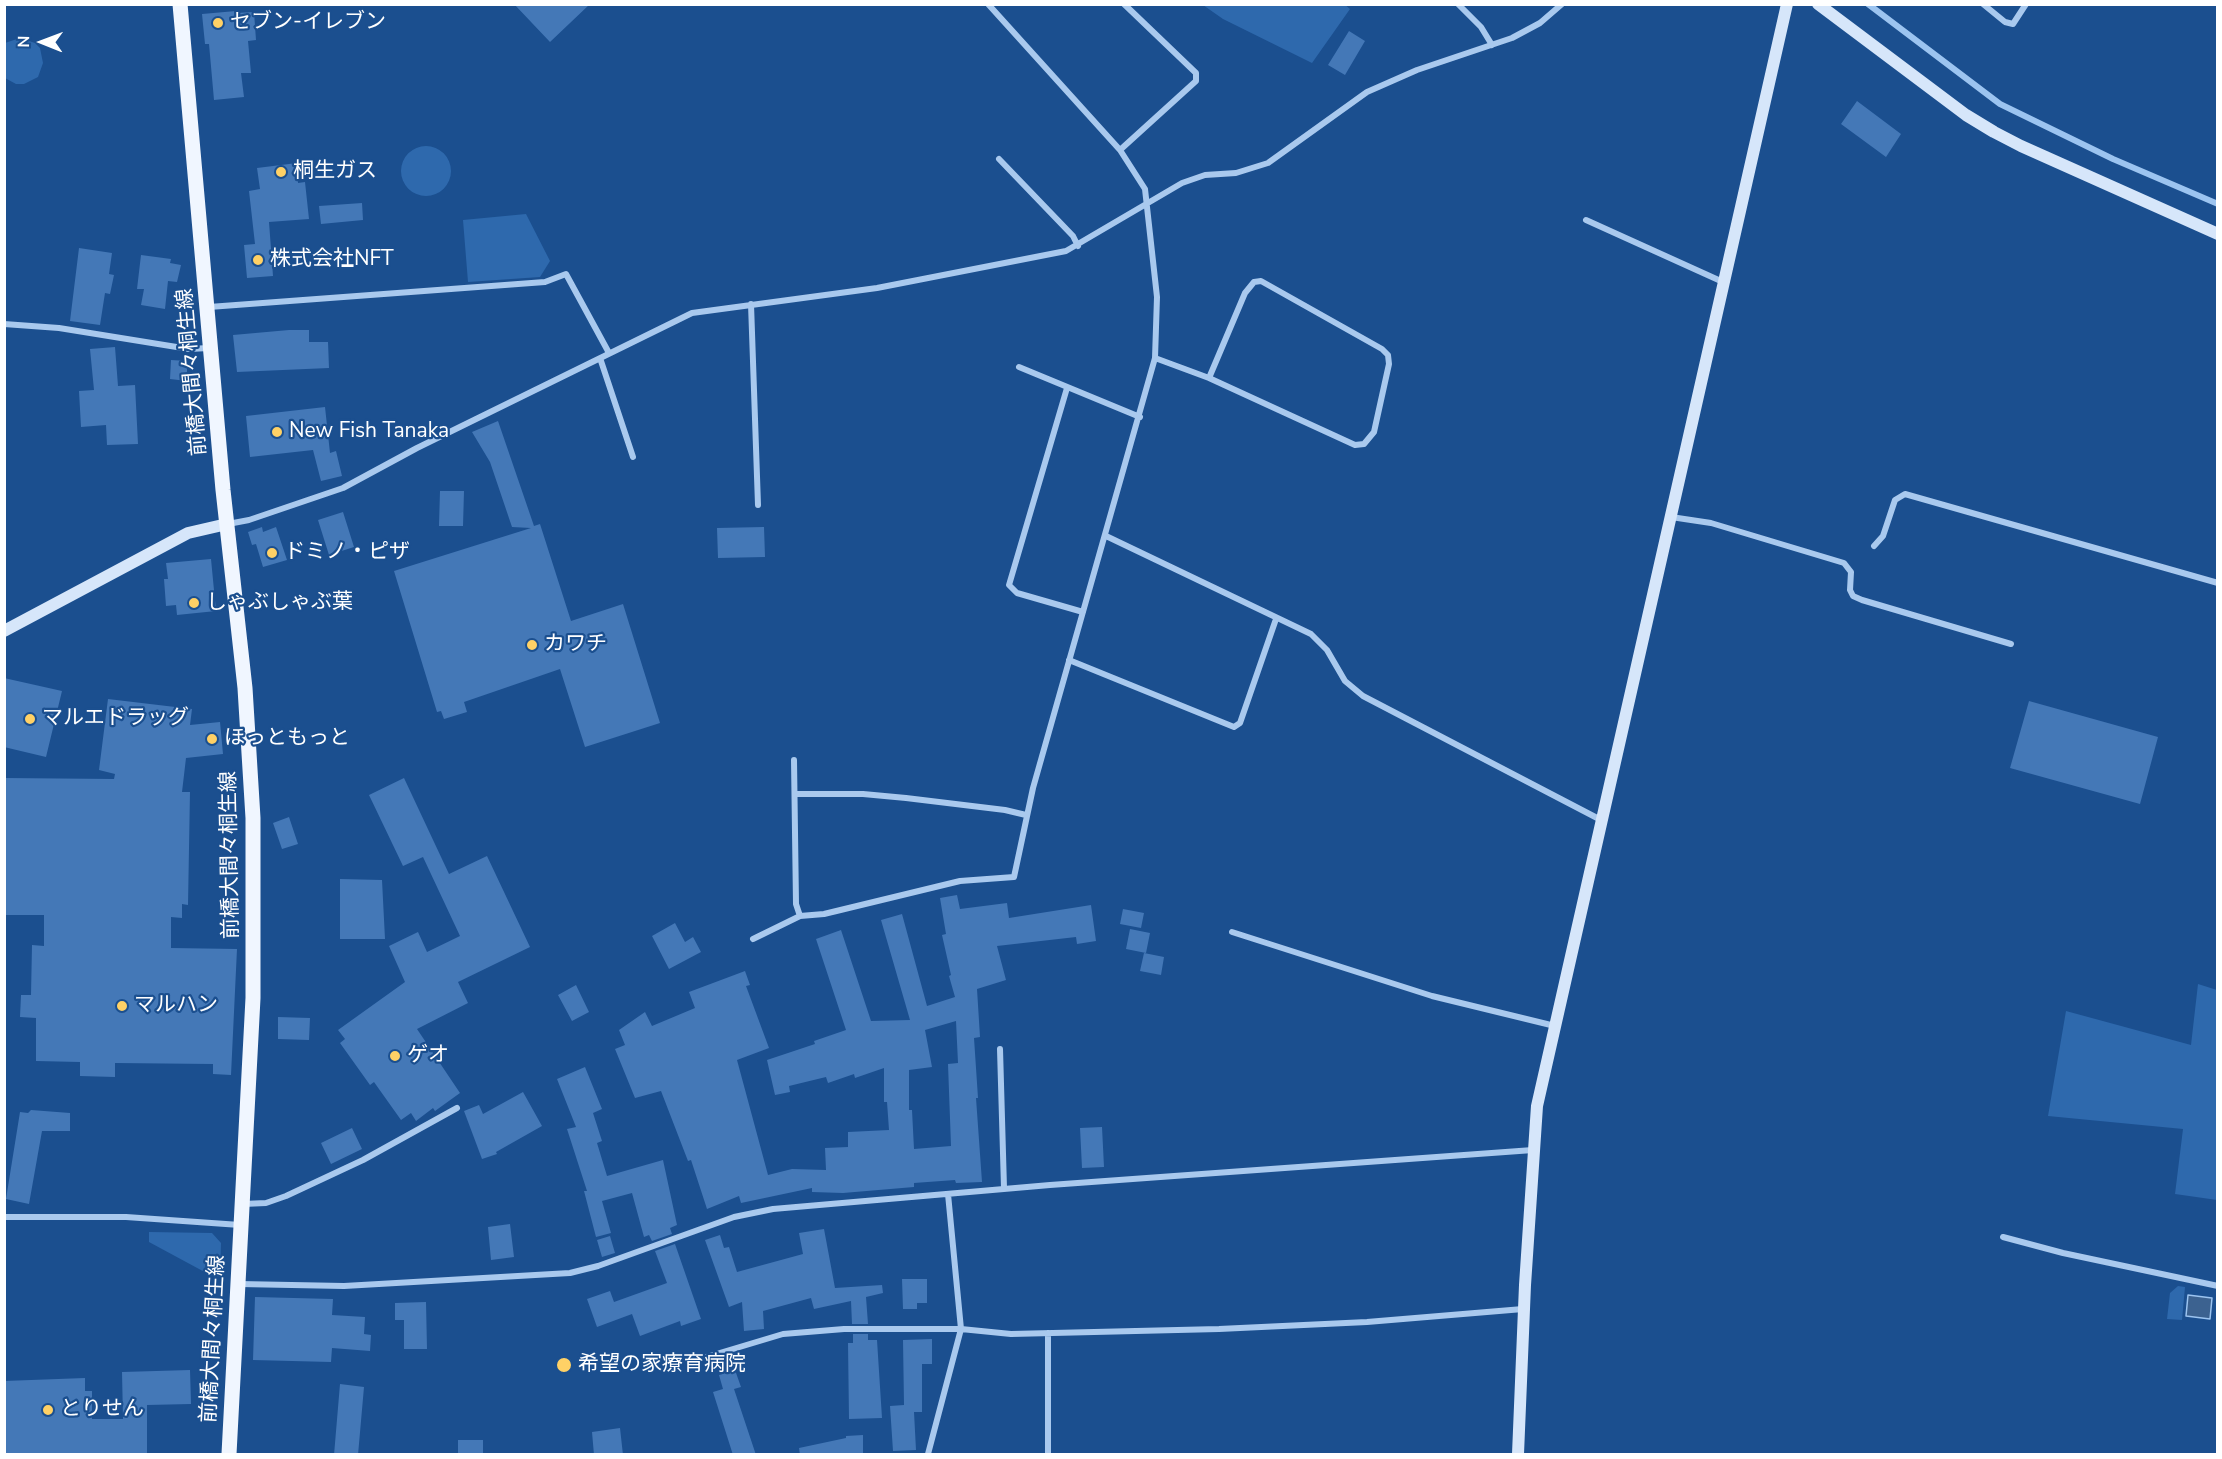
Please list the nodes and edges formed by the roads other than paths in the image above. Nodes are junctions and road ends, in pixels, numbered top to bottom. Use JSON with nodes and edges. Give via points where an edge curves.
{"nodes":[{"id":1,"x":180,"y":4,"type":"edge"},
{"id":2,"x":988,"y":4,"type":"edge"},
{"id":3,"x":1124,"y":4,"type":"edge"},
{"id":4,"x":1458,"y":4,"type":"edge"},
{"id":5,"x":1562,"y":4,"type":"edge"},
{"id":6,"x":1787,"y":4,"type":"edge"},
{"id":7,"x":1818,"y":4,"type":"edge"},
{"id":8,"x":1983,"y":4,"type":"edge"},
{"id":9,"x":2026,"y":4,"type":"edge"},
{"id":10,"x":1492,"y":45,"type":"junction"},
{"id":11,"x":1120,"y":150,"type":"junction"},
{"id":12,"x":999,"y":159,"type":"dead end"},
{"id":13,"x":1148,"y":203,"type":"junction"},
{"id":14,"x":1586,"y":220,"type":"dead end"},
{"id":15,"x":2217,"y":234,"type":"edge"},
{"id":16,"x":1078,"y":246,"type":"junction"},
{"id":17,"x":1724,"y":282,"type":"junction"},
{"id":18,"x":751,"y":304,"type":"junction"},
{"id":19,"x":209,"y":307,"type":"junction"},
{"id":20,"x":4,"y":324,"type":"edge"},
{"id":21,"x":212,"y":348,"type":"junction"},
{"id":22,"x":609,"y":353,"type":"junction"},
{"id":23,"x":600,"y":358,"type":"junction"},
{"id":24,"x":1155,"y":358,"type":"junction"},
{"id":25,"x":1019,"y":367,"type":"dead end"},
{"id":26,"x":1209,"y":378,"type":"junction"},
{"id":27,"x":1067,"y":388,"type":"junction"},
{"id":28,"x":1140,"y":417,"type":"junction"},
{"id":29,"x":633,"y":457,"type":"dead end"},
{"id":30,"x":758,"y":505,"type":"dead end"},
{"id":31,"x":1670,"y":517,"type":"junction"},
{"id":32,"x":227,"y":524,"type":"junction"},
{"id":33,"x":1106,"y":536,"type":"junction"},
{"id":34,"x":1874,"y":546,"type":"dead end"},
{"id":35,"x":2217,"y":583,"type":"edge"},
{"id":36,"x":1083,"y":612,"type":"junction"},
{"id":37,"x":1276,"y":619,"type":"junction"},
{"id":38,"x":4,"y":631,"type":"edge"},
{"id":39,"x":2011,"y":644,"type":"dead end"},
{"id":40,"x":1069,"y":660,"type":"junction"},
{"id":41,"x":794,"y":760,"type":"dead end"},
{"id":42,"x":795,"y":794,"type":"junction"},
{"id":43,"x":1026,"y":815,"type":"junction"},
{"id":44,"x":1601,"y":820,"type":"junction"},
{"id":45,"x":800,"y":916,"type":"junction"},
{"id":46,"x":1232,"y":932,"type":"dead end"},
{"id":47,"x":753,"y":939,"type":"dead end"},
{"id":48,"x":1555,"y":1026,"type":"junction"},
{"id":49,"x":1000,"y":1049,"type":"dead end"},
{"id":50,"x":457,"y":1108,"type":"dead end"},
{"id":51,"x":1533,"y":1150,"type":"junction"},
{"id":52,"x":1004,"y":1188,"type":"junction"},
{"id":53,"x":948,"y":1194,"type":"junction"},
{"id":54,"x":242,"y":1204,"type":"junction"},
{"id":55,"x":4,"y":1217,"type":"edge"},
{"id":56,"x":241,"y":1225,"type":"junction"},
{"id":57,"x":2003,"y":1237,"type":"dead end"},
{"id":58,"x":238,"y":1284,"type":"junction"},
{"id":59,"x":2217,"y":1286,"type":"edge"},
{"id":60,"x":1524,"y":1309,"type":"junction"},
{"id":61,"x":961,"y":1329,"type":"junction"},
{"id":62,"x":1048,"y":1333,"type":"junction"},
{"id":63,"x":693,"y":1361,"type":"dead end"},
{"id":64,"x":229,"y":1455,"type":"edge"},
{"id":65,"x":928,"y":1455,"type":"edge"},
{"id":66,"x":1048,"y":1455,"type":"edge"},
{"id":67,"x":1518,"y":1455,"type":"edge"}],
"edges":[{"from":1,"to":19,"type":"main road","name":"前橋大間々桐生線"},
{"from":2,"to":11,"type":"street"},
{"from":3,"to":11,"type":"street","via":[[1196,74],[1196,81]]},
{"from":4,"to":10,"type":"street","via":[[1481,27]]},
{"from":5,"to":10,"type":"street","via":[[1529,29]]},
{"from":6,"to":17,"type":"street"},
{"from":7,"to":15,"type":"street","via":[[1994,132]]},
{"from":8,"to":9,"type":"street","via":[[2013,24]]},
{"from":10,"to":13,"type":"street","via":[[1367,92],[1259,168],[1197,177]]},
{"from":11,"to":13,"type":"street","via":[[1141,180]]},
{"from":12,"to":16,"type":"street"},
{"from":13,"to":16,"type":"street"},
{"from":13,"to":24,"type":"street","via":[[1157,297]]},
{"from":14,"to":17,"type":"street"},
{"from":16,"to":18,"type":"street","via":[[958,274]]},
{"from":17,"to":31,"type":"street"},
{"from":18,"to":22,"type":"street","via":[[692,313]]},
{"from":18,"to":30,"type":"street"},
{"from":19,"to":21,"type":"main road","name":"前橋大間々桐生線"},
{"from":19,"to":22,"type":"street","via":[[545,282],[566,274]]},
{"from":20,"to":21,"type":"street","via":[[59,328],[189,349]]},
{"from":21,"to":32,"type":"main road","name":"前橋大間々桐生線"},
{"from":22,"to":23,"type":"street"},
{"from":23,"to":29,"type":"street"},
{"from":23,"to":32,"type":"street","via":[[344,488]]},
{"from":24,"to":26,"type":"street"},
{"from":24,"to":28,"type":"street"},
{"from":25,"to":27,"type":"street"},
{"from":26,"to":26,"type":"street","via":[[1355,445],[1364,444],[1374,432],[1389,364],[1382,349],[1261,281],[1254,282],[1245,293]]},
{"from":27,"to":28,"type":"street"},
{"from":27,"to":36,"type":"street","via":[[1009,585],[1017,593]]},
{"from":28,"to":33,"type":"street"},
{"from":31,"to":39,"type":"street","via":[[1711,523],[1844,563],[1851,572],[1853,596]]},
{"from":31,"to":44,"type":"street"},
{"from":32,"to":38,"type":"street","via":[[188,533]]},
{"from":32,"to":54,"type":"main road","name":"前橋大間々桐生線","via":[[244,688],[255,873]]},
{"from":33,"to":36,"type":"street"},
{"from":33,"to":37,"type":"street"},
{"from":34,"to":35,"type":"street","via":[[1883,536],[1895,500],[1905,494]]},
{"from":36,"to":40,"type":"street"},
{"from":37,"to":40,"type":"street","via":[[1240,723],[1233,727]]},
{"from":37,"to":44,"type":"street","via":[[1320,640],[1345,681],[1363,696]]},
{"from":40,"to":43,"type":"street"},
{"from":41,"to":42,"type":"street"},
{"from":42,"to":43,"type":"street","via":[[863,794]]},
{"from":42,"to":45,"type":"street","via":[[796,903]]},
{"from":43,"to":45,"type":"street","via":[[1014,877],[960,881],[824,914]]},
{"from":44,"to":48,"type":"street"},
{"from":45,"to":47,"type":"street"},
{"from":46,"to":48,"type":"street","via":[[1432,996]]},
{"from":48,"to":51,"type":"street"},
{"from":49,"to":52,"type":"street"},
{"from":50,"to":54,"type":"street","via":[[363,1160],[286,1196],[266,1203]]},
{"from":51,"to":52,"type":"street"},
{"from":51,"to":60,"type":"street"},
{"from":52,"to":53,"type":"street"},
{"from":53,"to":58,"type":"street","via":[[747,1213],[570,1273],[372,1285]]},
{"from":53,"to":61,"type":"street"},
{"from":54,"to":56,"type":"main road","name":"前橋大間々桐生線"},
{"from":55,"to":56,"type":"street","via":[[126,1217]]},
{"from":56,"to":58,"type":"main road","name":"前橋大間々桐生線"},
{"from":57,"to":59,"type":"street"},
{"from":58,"to":64,"type":"main road","name":"前橋大間々桐生線"},
{"from":60,"to":62,"type":"street","via":[[1332,1323]]},
{"from":60,"to":67,"type":"street"},
{"from":61,"to":62,"type":"street"},
{"from":61,"to":63,"type":"street","via":[[844,1329],[783,1334]]},
{"from":61,"to":65,"type":"street"},
{"from":62,"to":66,"type":"street"}]}
